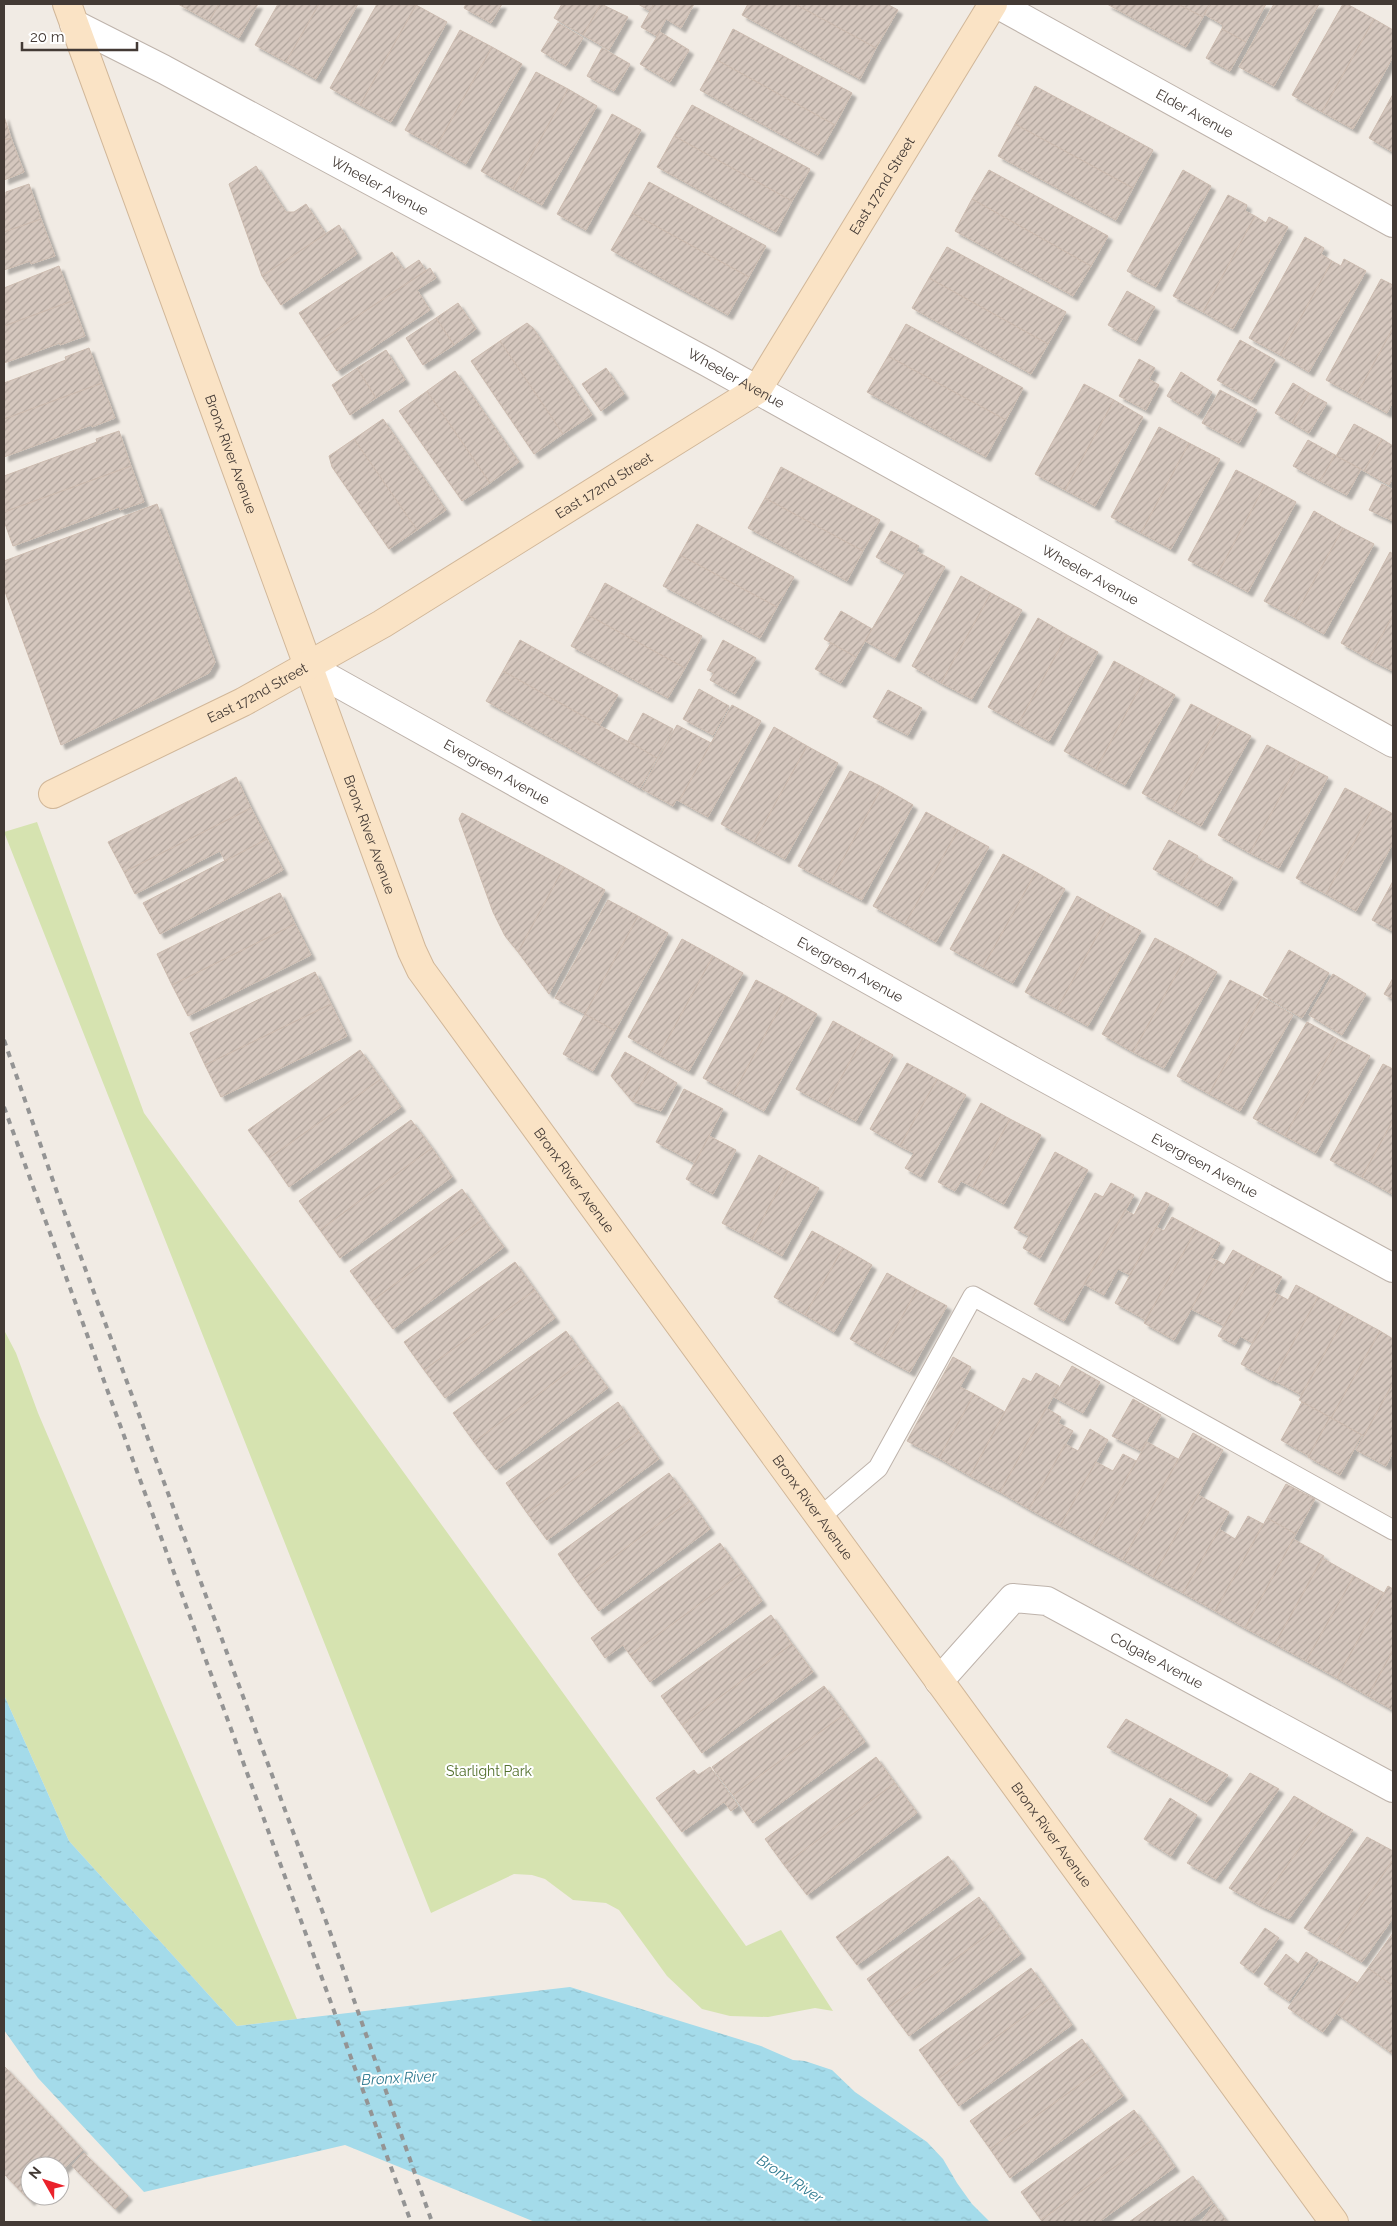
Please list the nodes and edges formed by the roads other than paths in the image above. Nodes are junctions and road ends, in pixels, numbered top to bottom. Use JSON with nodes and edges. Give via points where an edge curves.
{"nodes":[{"id":1,"x":993,"y":4,"type":"edge"},
{"id":2,"x":997,"y":4,"type":"edge"},
{"id":3,"x":70,"y":14,"type":"edge"},
{"id":4,"x":1393,"y":223,"type":"edge"},
{"id":5,"x":757,"y":390,"type":"junction"},
{"id":6,"x":309,"y":666,"type":"junction"},
{"id":7,"x":1393,"y":743,"type":"edge"},
{"id":8,"x":53,"y":794,"type":"dead end"},
{"id":9,"x":1393,"y":1268,"type":"edge"},
{"id":10,"x":820,"y":1517,"type":"junction"},
{"id":11,"x":1393,"y":1530,"type":"edge"},
{"id":12,"x":939,"y":1681,"type":"junction"},
{"id":13,"x":1393,"y":1788,"type":"edge"},
{"id":14,"x":1334,"y":2222,"type":"edge"}],
"edges":[{"from":1,"to":5,"type":"main road","name":"East 172nd Street"},
{"from":2,"to":4,"type":"street","name":"Elder Avenue"},
{"from":3,"to":5,"type":"street","name":"Wheeler Avenue","via":[[163,69]]},
{"from":3,"to":6,"type":"main road","name":"Bronx River Avenue"},
{"from":5,"to":6,"type":"main road","name":"East 172nd Street","via":[[391,619]]},
{"from":5,"to":7,"type":"street","name":"Wheeler Avenue"},
{"from":6,"to":8,"type":"main road","name":"East 172nd Street","via":[[243,702]]},
{"from":6,"to":9,"type":"street","name":"Evergreen Avenue","via":[[1032,1071]]},
{"from":6,"to":10,"type":"main road","name":"Bronx River Avenue","via":[[421,970]]},
{"from":10,"to":11,"type":"lane","via":[[878,1468],[973,1296]]},
{"from":10,"to":12,"type":"main road","name":"Bronx River Avenue"},
{"from":12,"to":13,"type":"street","name":"Colgate Avenue","via":[[1013,1598],[1047,1601]]},
{"from":12,"to":14,"type":"main road","name":"Bronx River Avenue"}]}
